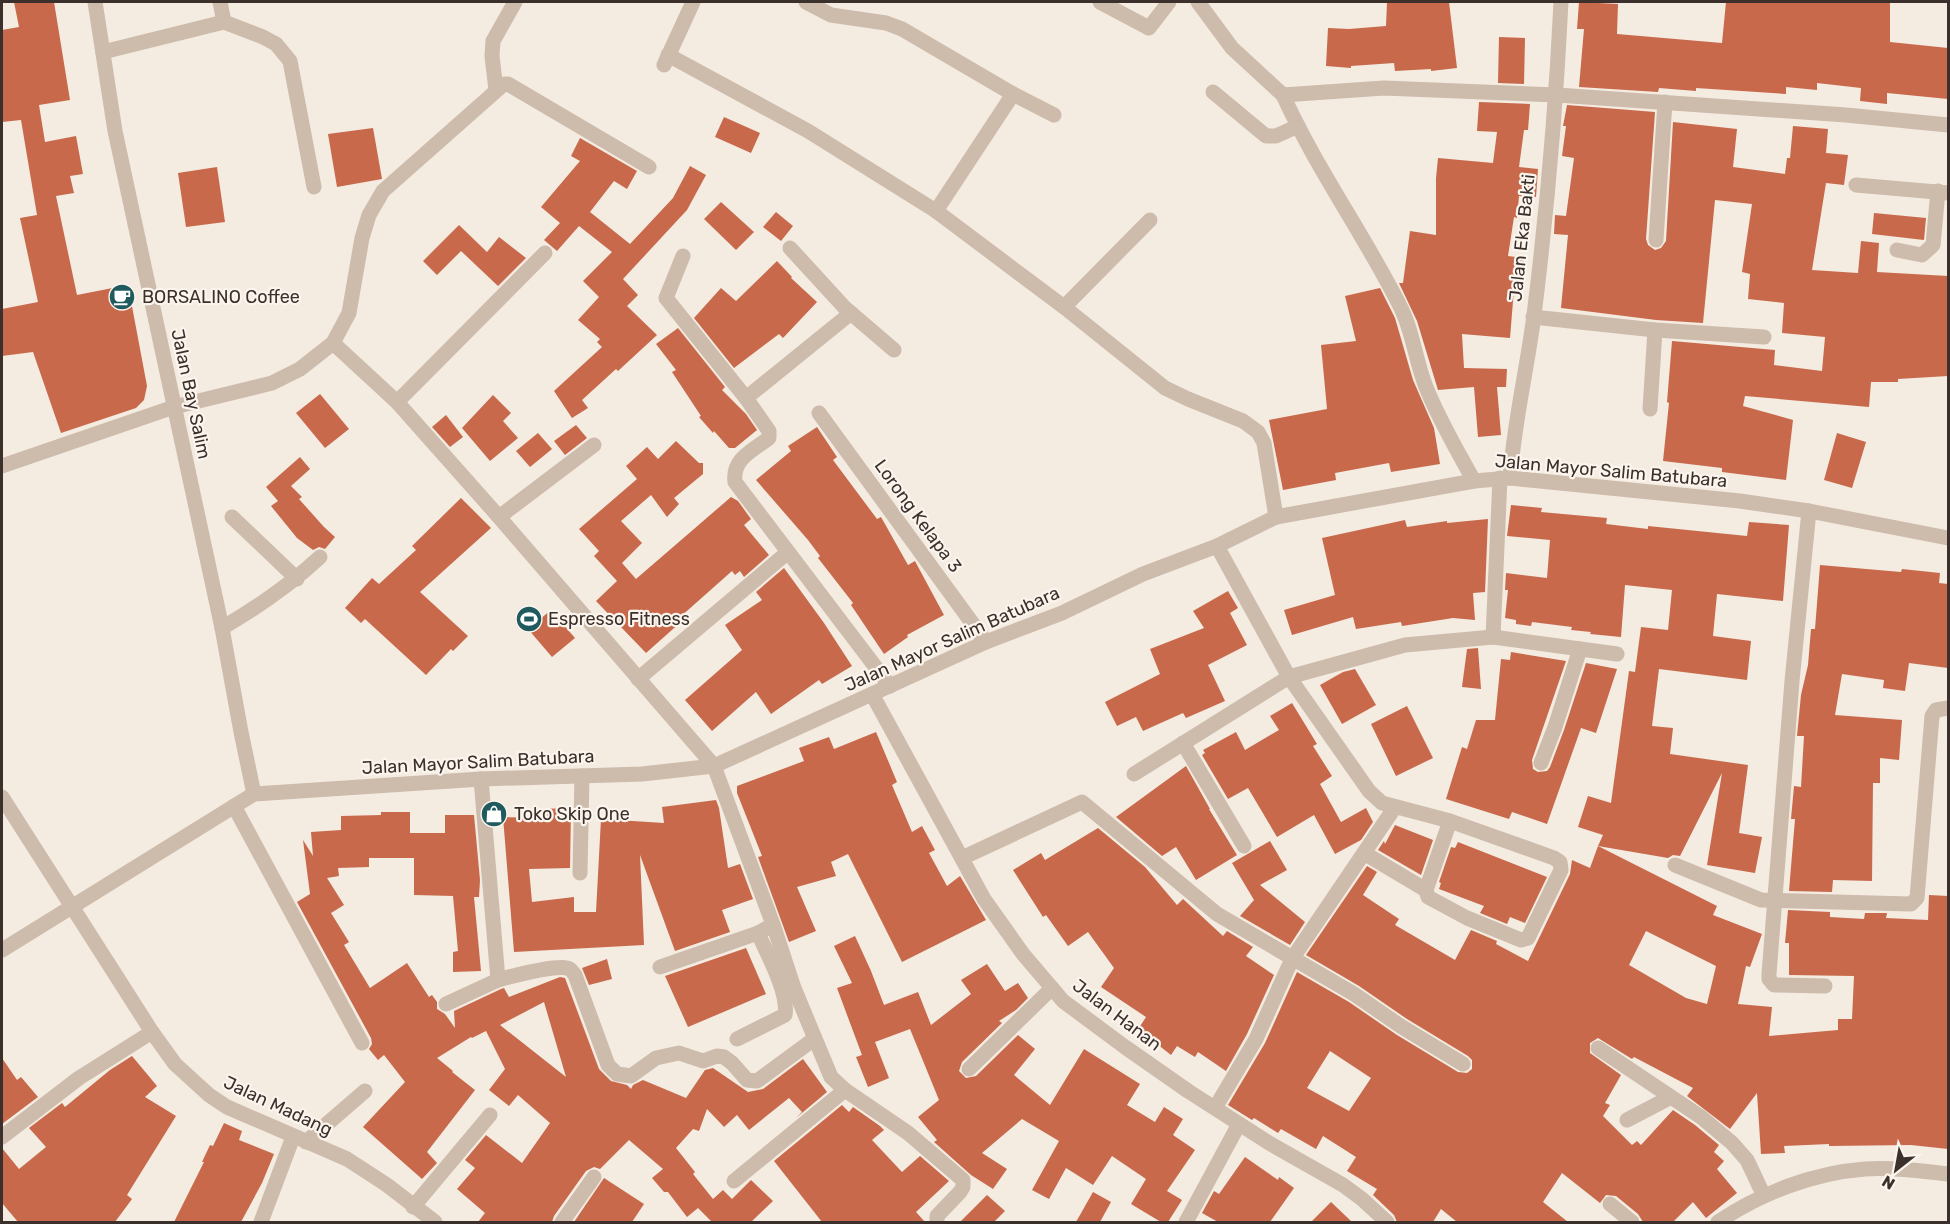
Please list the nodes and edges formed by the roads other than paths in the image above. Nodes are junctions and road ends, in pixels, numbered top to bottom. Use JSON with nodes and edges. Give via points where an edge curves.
{"nodes":[{"id":1,"x":95,"y":2,"type":"edge"},
{"id":2,"x":220,"y":2,"type":"edge"},
{"id":3,"x":515,"y":2,"type":"edge"},
{"id":4,"x":693,"y":2,"type":"edge"},
{"id":5,"x":806,"y":2,"type":"edge"},
{"id":6,"x":1100,"y":2,"type":"edge"},
{"id":7,"x":1169,"y":2,"type":"edge"},
{"id":8,"x":1198,"y":2,"type":"edge"},
{"id":9,"x":1561,"y":2,"type":"edge"},
{"id":10,"x":224,"y":22,"type":"junction"},
{"id":11,"x":103,"y":52,"type":"junction"},
{"id":12,"x":500,"y":87,"type":"junction"},
{"id":13,"x":1213,"y":92,"type":"dead end"},
{"id":14,"x":1013,"y":94,"type":"junction"},
{"id":15,"x":1283,"y":95,"type":"junction"},
{"id":16,"x":1557,"y":95,"type":"junction"},
{"id":17,"x":1665,"y":102,"type":"junction"},
{"id":18,"x":1054,"y":115,"type":"dead end"},
{"id":19,"x":1948,"y":125,"type":"edge"},
{"id":20,"x":1298,"y":126,"type":"junction"},
{"id":21,"x":649,"y":167,"type":"dead end"},
{"id":22,"x":1856,"y":185,"type":"dead end"},
{"id":23,"x":314,"y":187,"type":"dead end"},
{"id":24,"x":1943,"y":192,"type":"edge"},
{"id":25,"x":936,"y":211,"type":"junction"},
{"id":26,"x":1150,"y":220,"type":"dead end"},
{"id":27,"x":1656,"y":240,"type":"dead end"},
{"id":28,"x":790,"y":248,"type":"dead end"},
{"id":29,"x":1897,"y":250,"type":"dead end"},
{"id":30,"x":545,"y":253,"type":"dead end"},
{"id":31,"x":684,"y":256,"type":"dead end"},
{"id":32,"x":1064,"y":307,"type":"junction"},
{"id":33,"x":851,"y":313,"type":"junction"},
{"id":34,"x":1533,"y":317,"type":"junction"},
{"id":35,"x":1655,"y":330,"type":"junction"},
{"id":36,"x":1764,"y":337,"type":"dead end"},
{"id":37,"x":333,"y":343,"type":"junction"},
{"id":38,"x":894,"y":350,"type":"dead end"},
{"id":39,"x":746,"y":398,"type":"junction"},
{"id":40,"x":396,"y":402,"type":"junction"},
{"id":41,"x":174,"y":407,"type":"junction"},
{"id":42,"x":1650,"y":409,"type":"dead end"},
{"id":43,"x":819,"y":413,"type":"dead end"},
{"id":44,"x":594,"y":445,"type":"dead end"},
{"id":45,"x":2,"y":466,"type":"edge"},
{"id":46,"x":1505,"y":478,"type":"junction"},
{"id":47,"x":1474,"y":481,"type":"junction"},
{"id":48,"x":1809,"y":511,"type":"junction"},
{"id":49,"x":232,"y":517,"type":"dead end"},
{"id":50,"x":499,"y":517,"type":"junction"},
{"id":51,"x":1276,"y":517,"type":"junction"},
{"id":52,"x":1948,"y":538,"type":"edge"},
{"id":53,"x":1217,"y":546,"type":"junction"},
{"id":54,"x":788,"y":552,"type":"junction"},
{"id":55,"x":320,"y":557,"type":"dead end"},
{"id":56,"x":297,"y":579,"type":"junction"},
{"id":57,"x":222,"y":628,"type":"junction"},
{"id":58,"x":1492,"y":637,"type":"junction"},
{"id":59,"x":986,"y":642,"type":"junction"},
{"id":60,"x":1580,"y":649,"type":"junction"},
{"id":61,"x":1617,"y":654,"type":"dead end"},
{"id":62,"x":1289,"y":677,"type":"junction"},
{"id":63,"x":638,"y":679,"type":"junction"},
{"id":64,"x":890,"y":686,"type":"junction"},
{"id":65,"x":872,"y":694,"type":"junction"},
{"id":66,"x":1948,"y":708,"type":"edge"},
{"id":67,"x":1183,"y":743,"type":"junction"},
{"id":68,"x":1541,"y":763,"type":"dead end"},
{"id":69,"x":714,"y":766,"type":"junction"},
{"id":70,"x":1134,"y":774,"type":"dead end"},
{"id":71,"x":582,"y":776,"type":"junction"},
{"id":72,"x":481,"y":779,"type":"junction"},
{"id":73,"x":254,"y":794,"type":"junction"},
{"id":74,"x":2,"y":797,"type":"edge"},
{"id":75,"x":234,"y":806,"type":"junction"},
{"id":76,"x":1395,"y":807,"type":"junction"},
{"id":77,"x":1450,"y":821,"type":"junction"},
{"id":78,"x":1244,"y":846,"type":"dead end"},
{"id":79,"x":1364,"y":853,"type":"junction"},
{"id":80,"x":962,"y":858,"type":"junction"},
{"id":81,"x":1675,"y":865,"type":"dead end"},
{"id":82,"x":580,"y":873,"type":"dead end"},
{"id":83,"x":1426,"y":890,"type":"junction"},
{"id":84,"x":1773,"y":901,"type":"junction"},
{"id":85,"x":73,"y":906,"type":"junction"},
{"id":86,"x":774,"y":927,"type":"junction"},
{"id":87,"x":758,"y":933,"type":"junction"},
{"id":88,"x":2,"y":950,"type":"edge"},
{"id":89,"x":1292,"y":958,"type":"junction"},
{"id":90,"x":660,"y":967,"type":"dead end"},
{"id":91,"x":498,"y":980,"type":"junction"},
{"id":92,"x":1825,"y":987,"type":"dead end"},
{"id":93,"x":1052,"y":988,"type":"junction"},
{"id":94,"x":788,"y":990,"type":"junction"},
{"id":95,"x":446,"y":1004,"type":"dead end"},
{"id":96,"x":152,"y":1032,"type":"junction"},
{"id":97,"x":814,"y":1039,"type":"junction"},
{"id":98,"x":737,"y":1040,"type":"dead end"},
{"id":99,"x":362,"y":1043,"type":"dead end"},
{"id":100,"x":1598,"y":1048,"type":"dead end"},
{"id":101,"x":1463,"y":1064,"type":"dead end"},
{"id":102,"x":969,"y":1069,"type":"dead end"},
{"id":103,"x":844,"y":1090,"type":"junction"},
{"id":104,"x":365,"y":1091,"type":"dead end"},
{"id":105,"x":1671,"y":1097,"type":"junction"},
{"id":106,"x":1215,"y":1108,"type":"junction"},
{"id":107,"x":490,"y":1115,"type":"dead end"},
{"id":108,"x":1628,"y":1120,"type":"dead end"},
{"id":109,"x":1239,"y":1124,"type":"junction"},
{"id":110,"x":2,"y":1137,"type":"edge"},
{"id":111,"x":300,"y":1139,"type":"junction"},
{"id":112,"x":1948,"y":1174,"type":"edge"},
{"id":113,"x":594,"y":1177,"type":"dead end"},
{"id":114,"x":734,"y":1181,"type":"dead end"},
{"id":115,"x":1764,"y":1196,"type":"junction"},
{"id":116,"x":1610,"y":1204,"type":"dead end"},
{"id":117,"x":423,"y":1217,"type":"edge"},
{"id":118,"x":261,"y":1222,"type":"edge"},
{"id":119,"x":562,"y":1222,"type":"edge"},
{"id":120,"x":937,"y":1222,"type":"edge"},
{"id":121,"x":1186,"y":1222,"type":"edge"},
{"id":122,"x":1387,"y":1222,"type":"edge"},
{"id":123,"x":1632,"y":1222,"type":"edge"},
{"id":124,"x":1719,"y":1222,"type":"edge"}],
"edges":[{"from":1,"to":11,"type":"street","name":"Jalan Bay Salim"},
{"from":2,"to":10,"type":"street"},
{"from":3,"to":12,"type":"street","via":[[493,41],[492,56]]},
{"from":4,"to":25,"type":"street","via":[[666,60],[808,131]]},
{"from":5,"to":14,"type":"street","via":[[831,15],[886,22],[902,29]]},
{"from":6,"to":7,"type":"street","via":[[1149,28]]},
{"from":8,"to":15,"type":"street","via":[[1232,48]]},
{"from":9,"to":16,"type":"street","name":"Jalan Eka Bakti"},
{"from":10,"to":11,"type":"street"},
{"from":10,"to":23,"type":"street","via":[[276,44],[290,61]]},
{"from":11,"to":41,"type":"street","name":"Jalan Bay Salim","via":[[115,131]]},
{"from":12,"to":21,"type":"street","via":[[508,84]]},
{"from":12,"to":37,"type":"street","via":[[383,191],[362,238],[349,313]]},
{"from":13,"to":20,"type":"street","via":[[1266,136]]},
{"from":14,"to":18,"type":"street"},
{"from":14,"to":25,"type":"street"},
{"from":15,"to":16,"type":"street","via":[[1383,88]]},
{"from":15,"to":20,"type":"street"},
{"from":16,"to":17,"type":"street"},
{"from":16,"to":34,"type":"street","name":"Jalan Eka Bakti"},
{"from":17,"to":19,"type":"street"},
{"from":17,"to":27,"type":"street"},
{"from":20,"to":47,"type":"street","via":[[1400,306],[1425,385]]},
{"from":22,"to":24,"type":"street"},
{"from":24,"to":29,"type":"street","via":[[1934,245],[1922,255]]},
{"from":25,"to":32,"type":"street"},
{"from":26,"to":32,"type":"street"},
{"from":28,"to":33,"type":"street"},
{"from":30,"to":40,"type":"street"},
{"from":31,"to":39,"type":"street","via":[[666,298]]},
{"from":32,"to":51,"type":"street","via":[[1165,388],[1243,421],[1258,432],[1264,443]]},
{"from":33,"to":38,"type":"street"},
{"from":33,"to":39,"type":"street"},
{"from":34,"to":35,"type":"street"},
{"from":34,"to":46,"type":"street","name":"Jalan Eka Bakti"},
{"from":35,"to":36,"type":"street"},
{"from":35,"to":42,"type":"street"},
{"from":37,"to":40,"type":"street"},
{"from":37,"to":41,"type":"street","via":[[300,369],[272,383]]},
{"from":39,"to":54,"type":"street","via":[[769,434],[737,463],[735,482]]},
{"from":40,"to":50,"type":"street"},
{"from":41,"to":45,"type":"street"},
{"from":41,"to":57,"type":"street","name":"Jalan Bay Salim"},
{"from":43,"to":59,"type":"street","name":"Lorong Kelapa 3"},
{"from":44,"to":50,"type":"street"},
{"from":46,"to":47,"type":"street","name":"Jalan Mayor Salim Batubara"},
{"from":46,"to":48,"type":"street","name":"Jalan Mayor Salim Batubara"},
{"from":46,"to":58,"type":"street","name":"Jalan Eka Bakti"},
{"from":47,"to":51,"type":"street","name":"Jalan Mayor Salim Batubara"},
{"from":48,"to":52,"type":"street","name":"Jalan Mayor Salim Batubara"},
{"from":48,"to":84,"type":"street"},
{"from":49,"to":56,"type":"street"},
{"from":50,"to":63,"type":"street"},
{"from":51,"to":53,"type":"street","name":"Jalan Mayor Salim Batubara"},
{"from":53,"to":59,"type":"street","name":"Jalan Mayor Salim Batubara"},
{"from":53,"to":62,"type":"street"},
{"from":54,"to":63,"type":"street"},
{"from":54,"to":64,"type":"street"},
{"from":55,"to":56,"type":"street"},
{"from":56,"to":57,"type":"street"},
{"from":57,"to":73,"type":"street","name":"Jalan Bay Salim"},
{"from":58,"to":60,"type":"street"},
{"from":58,"to":62,"type":"street","via":[[1405,645]]},
{"from":59,"to":64,"type":"street","name":"Jalan Mayor Salim Batubara"},
{"from":60,"to":61,"type":"street"},
{"from":60,"to":68,"type":"street"},
{"from":62,"to":67,"type":"street"},
{"from":62,"to":76,"type":"street","via":[[1369,792]]},
{"from":63,"to":69,"type":"street"},
{"from":64,"to":65,"type":"street","name":"Jalan Mayor Salim Batubara"},
{"from":65,"to":69,"type":"street","name":"Jalan Mayor Salim Batubara"},
{"from":65,"to":80,"type":"street","name":"Jalan Hanan"},
{"from":66,"to":84,"type":"street","via":[[1932,716],[1915,902]]},
{"from":67,"to":70,"type":"street"},
{"from":67,"to":78,"type":"street"},
{"from":69,"to":71,"type":"street","name":"Jalan Mayor Salim Batubara"},
{"from":69,"to":86,"type":"street"},
{"from":71,"to":72,"type":"street","name":"Jalan Mayor Salim Batubara"},
{"from":71,"to":82,"type":"street"},
{"from":72,"to":73,"type":"street","name":"Jalan Mayor Salim Batubara"},
{"from":72,"to":91,"type":"street"},
{"from":73,"to":75,"type":"street","name":"Jalan Mayor Salim Batubara"},
{"from":74,"to":85,"type":"street","name":"Jalan Madang"},
{"from":75,"to":85,"type":"street","name":"Jalan Mayor Salim Batubara"},
{"from":75,"to":99,"type":"street"},
{"from":76,"to":77,"type":"street"},
{"from":76,"to":79,"type":"street"},
{"from":77,"to":83,"type":"street"},
{"from":77,"to":83,"type":"street","via":[[1554,858],[1560,862],[1561,870],[1531,933],[1521,940],[1434,901]]},
{"from":79,"to":83,"type":"street"},
{"from":79,"to":89,"type":"street"},
{"from":80,"to":89,"type":"street","via":[[1082,802],[1217,914]]},
{"from":80,"to":93,"type":"street","name":"Jalan Hanan","via":[[991,908]]},
{"from":81,"to":84,"type":"street","via":[[1752,898]]},
{"from":84,"to":92,"type":"street","via":[[1771,982]]},
{"from":85,"to":88,"type":"street","name":"Jalan Mayor Salim Batubara"},
{"from":85,"to":96,"type":"street","name":"Jalan Madang"},
{"from":86,"to":87,"type":"street"},
{"from":86,"to":94,"type":"street"},
{"from":87,"to":90,"type":"street"},
{"from":87,"to":94,"type":"street"},
{"from":89,"to":101,"type":"street"},
{"from":89,"to":106,"type":"street","via":[[1256,1039]]},
{"from":91,"to":95,"type":"street"},
{"from":91,"to":97,"type":"street","via":[[540,971],[572,971],[605,1060],[617,1074],[627,1077],[656,1058],[679,1053],[703,1061],[724,1057],[745,1078],[756,1081]]},
{"from":93,"to":102,"type":"street"},
{"from":93,"to":106,"type":"street","name":"Jalan Hanan","via":[[1095,1026]]},
{"from":94,"to":97,"type":"street"},
{"from":94,"to":98,"type":"street","via":[[785,1015]]},
{"from":96,"to":110,"type":"street","via":[[79,1078]]},
{"from":96,"to":111,"type":"street","name":"Jalan Madang","via":[[175,1064],[208,1095]]},
{"from":97,"to":103,"type":"street","via":[[831,1077]]},
{"from":100,"to":105,"type":"street"},
{"from":103,"to":114,"type":"street"},
{"from":103,"to":120,"type":"street","via":[[908,1132],[963,1180],[960,1192],[937,1215]]},
{"from":104,"to":111,"type":"street"},
{"from":105,"to":108,"type":"street"},
{"from":105,"to":115,"type":"street","via":[[1732,1143],[1747,1160]]},
{"from":106,"to":109,"type":"street","name":"Jalan Hanan"},
{"from":107,"to":117,"type":"street"},
{"from":109,"to":121,"type":"street"},
{"from":109,"to":122,"type":"street","name":"Jalan Hanan","via":[[1344,1185]]},
{"from":111,"to":117,"type":"street","name":"Jalan Madang","via":[[347,1159],[387,1185]]},
{"from":111,"to":118,"type":"street"},
{"from":112,"to":115,"type":"street","via":[[1866,1169],[1801,1181]]},
{"from":113,"to":119,"type":"street"},
{"from":115,"to":124,"type":"street"},
{"from":116,"to":123,"type":"street"}]}
